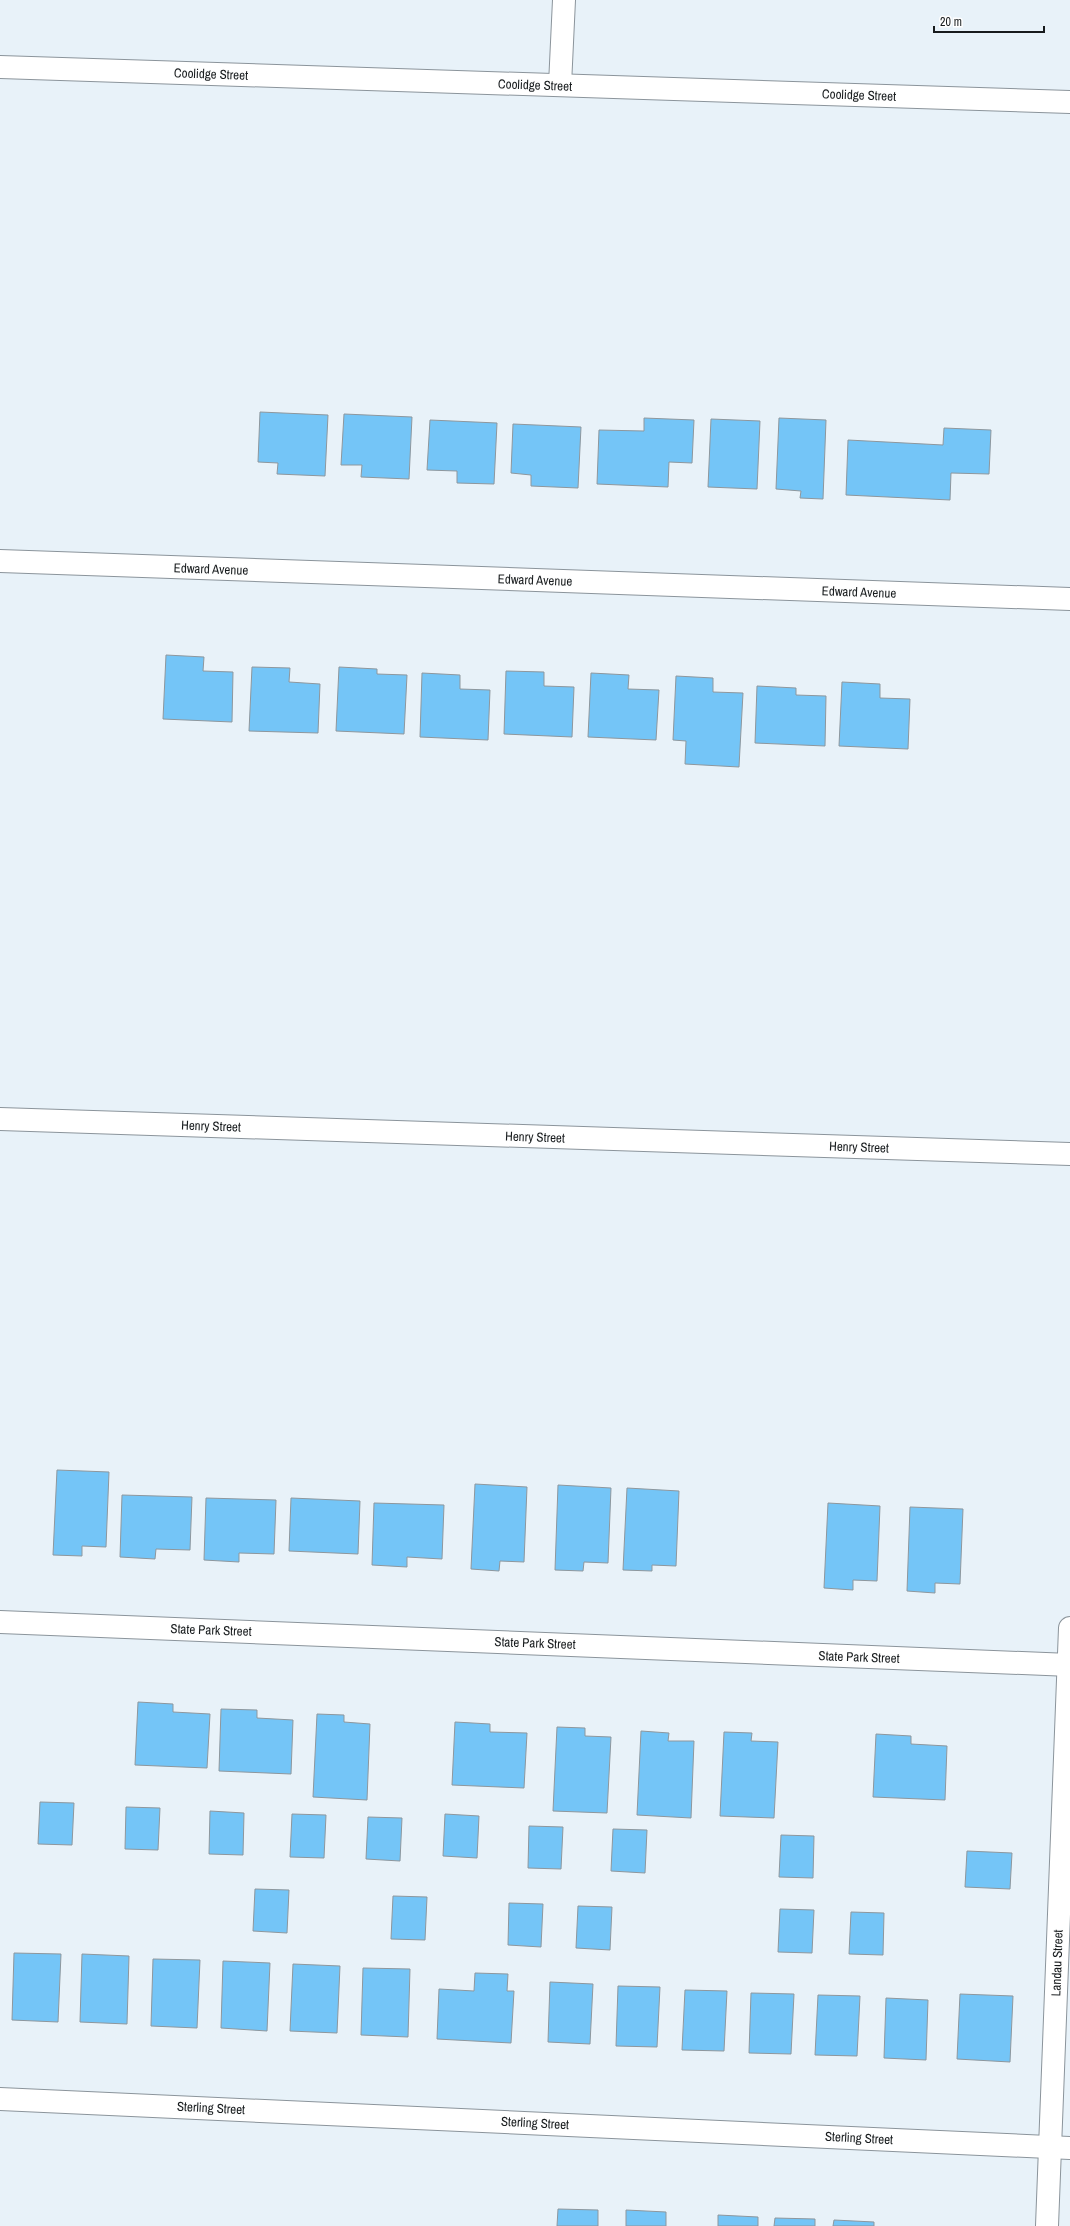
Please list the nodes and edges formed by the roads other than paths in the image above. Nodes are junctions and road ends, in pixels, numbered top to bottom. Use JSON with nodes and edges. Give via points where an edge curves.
{"nodes":[{"id":1,"x":564,"y":0,"type":"edge"},
{"id":2,"x":0,"y":67,"type":"edge"},
{"id":3,"x":560,"y":85,"type":"junction"},
{"id":4,"x":1070,"y":102,"type":"edge"},
{"id":5,"x":0,"y":561,"type":"edge"},
{"id":6,"x":1070,"y":599,"type":"edge"},
{"id":7,"x":0,"y":1119,"type":"edge"},
{"id":8,"x":1070,"y":1154,"type":"edge"},
{"id":9,"x":0,"y":1622,"type":"edge"},
{"id":10,"x":1070,"y":1628,"type":"edge"},
{"id":11,"x":1069,"y":1665,"type":"edge"},
{"id":12,"x":0,"y":2099,"type":"edge"},
{"id":13,"x":1060,"y":2147,"type":"edge"},
{"id":14,"x":1047,"y":2226,"type":"edge"}],
"edges":[{"from":1,"to":3,"type":"street"},
{"from":2,"to":3,"type":"street","name":"Coolidge Street"},
{"from":3,"to":4,"type":"street","name":"Coolidge Street"},
{"from":5,"to":6,"type":"street","name":"Edward Avenue"},
{"from":7,"to":8,"type":"street","name":"Henry Street"},
{"from":9,"to":11,"type":"street","name":"State Park Street"},
{"from":10,"to":11,"type":"street","name":"Landau Street"},
{"from":11,"to":13,"type":"street","name":"Landau Street"},
{"from":12,"to":13,"type":"street","name":"Sterling Street"},
{"from":13,"to":14,"type":"street","name":"Landau Street"}]}
